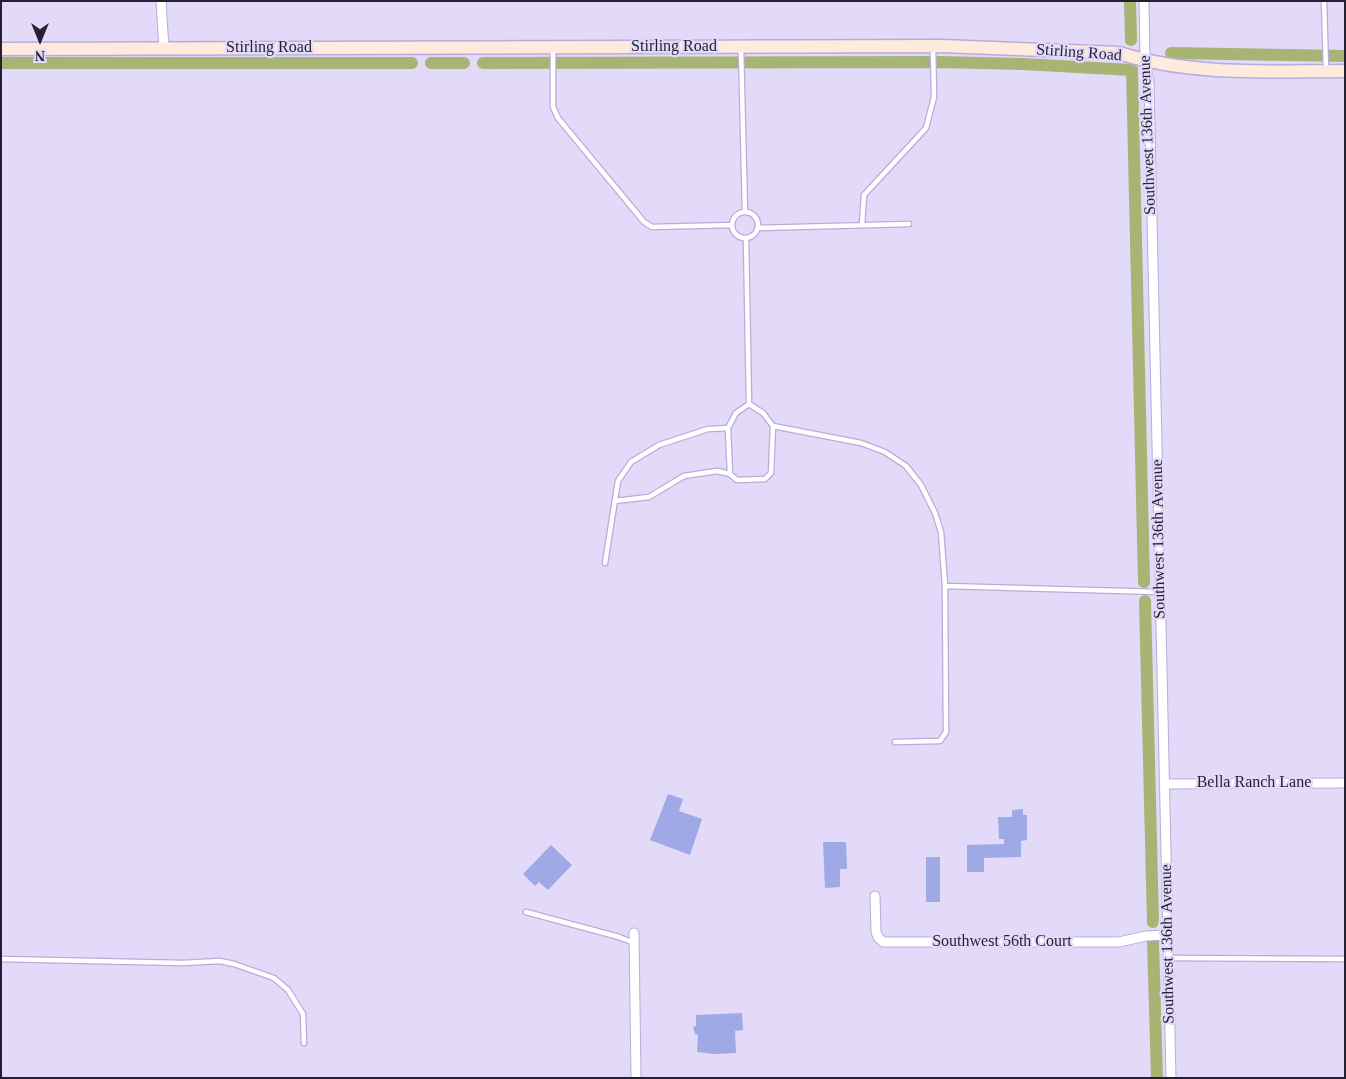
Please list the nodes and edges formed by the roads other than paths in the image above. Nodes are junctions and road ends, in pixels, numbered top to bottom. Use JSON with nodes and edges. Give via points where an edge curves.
{"nodes":[{"id":1,"x":161,"y":1,"type":"edge"},
{"id":2,"x":1144,"y":1,"type":"edge"},
{"id":3,"x":1324,"y":1,"type":"edge"},
{"id":4,"x":933,"y":46,"type":"junction"},
{"id":5,"x":740,"y":47,"type":"junction"},
{"id":6,"x":164,"y":48,"type":"junction"},
{"id":7,"x":553,"y":48,"type":"junction"},
{"id":8,"x":1,"y":49,"type":"edge"},
{"id":9,"x":1145,"y":61,"type":"junction"},
{"id":10,"x":1326,"y":69,"type":"junction"},
{"id":11,"x":1345,"y":71,"type":"edge"},
{"id":12,"x":744,"y":212,"type":"junction"},
{"id":13,"x":862,"y":224,"type":"junction"},
{"id":14,"x":910,"y":224,"type":"dead end"},
{"id":15,"x":732,"y":225,"type":"junction"},
{"id":16,"x":758,"y":228,"type":"junction"},
{"id":17,"x":746,"y":238,"type":"junction"},
{"id":18,"x":749,"y":404,"type":"junction"},
{"id":19,"x":774,"y":426,"type":"junction"},
{"id":20,"x":728,"y":428,"type":"junction"},
{"id":21,"x":730,"y":474,"type":"junction"},
{"id":22,"x":615,"y":501,"type":"junction"},
{"id":23,"x":605,"y":563,"type":"dead end"},
{"id":24,"x":945,"y":586,"type":"junction"},
{"id":25,"x":1160,"y":592,"type":"junction"},
{"id":26,"x":895,"y":742,"type":"dead end"},
{"id":27,"x":1345,"y":783,"type":"edge"},
{"id":28,"x":1164,"y":784,"type":"junction"},
{"id":29,"x":875,"y":896,"type":"dead end"},
{"id":30,"x":526,"y":912,"type":"dead end"},
{"id":31,"x":634,"y":933,"type":"dead end"},
{"id":32,"x":1167,"y":935,"type":"junction"},
{"id":33,"x":634,"y":943,"type":"junction"},
{"id":34,"x":1168,"y":958,"type":"junction"},
{"id":35,"x":1,"y":959,"type":"edge"},
{"id":36,"x":1345,"y":960,"type":"edge"},
{"id":37,"x":304,"y":1042,"type":"dead end"},
{"id":38,"x":636,"y":1078,"type":"edge"},
{"id":39,"x":1171,"y":1078,"type":"edge"}],
"edges":[{"from":1,"to":6,"type":"street"},
{"from":2,"to":9,"type":"street","name":"Southwest 136th Avenue"},
{"from":3,"to":10,"type":"lane"},
{"from":4,"to":5,"type":"street","name":"Stirling Road"},
{"from":4,"to":9,"type":"street","name":"Stirling Road","via":[[1119,53]]},
{"from":4,"to":13,"type":"lane","via":[[934,97],[926,128],[864,195]]},
{"from":5,"to":7,"type":"street","name":"Stirling Road"},
{"from":5,"to":12,"type":"lane"},
{"from":6,"to":7,"type":"street","name":"Stirling Road"},
{"from":6,"to":8,"type":"street","name":"Stirling Road"},
{"from":7,"to":15,"type":"lane","via":[[553,107],[558,118],[644,222],[652,227]]},
{"from":9,"to":10,"type":"street","name":"Stirling Road","via":[[1186,68]]},
{"from":9,"to":25,"type":"street","name":"Southwest 136th Avenue","via":[[1149,82]]},
{"from":10,"to":11,"type":"street","name":"Stirling Road"},
{"from":12,"to":15,"type":"lane","via":[[735,217]]},
{"from":12,"to":16,"type":"lane","via":[[757,219]]},
{"from":13,"to":14,"type":"lane"},
{"from":13,"to":16,"type":"lane"},
{"from":15,"to":17,"type":"lane","via":[[735,233]]},
{"from":16,"to":17,"type":"lane","via":[[754,235]]},
{"from":17,"to":18,"type":"lane"},
{"from":18,"to":19,"type":"lane"},
{"from":18,"to":20,"type":"lane","via":[[736,413]]},
{"from":19,"to":21,"type":"lane","via":[[771,473],[765,479],[737,480]]},
{"from":19,"to":24,"type":"lane","via":[[861,443],[885,452],[906,466],[921,485],[935,513],[941,532]]},
{"from":20,"to":21,"type":"lane"},
{"from":20,"to":22,"type":"lane","via":[[708,429],[659,445],[631,462],[618,481]]},
{"from":21,"to":22,"type":"lane","via":[[717,471],[684,476],[649,497]]},
{"from":22,"to":23,"type":"lane"},
{"from":24,"to":25,"type":"lane"},
{"from":24,"to":26,"type":"lane","via":[[946,732],[940,742]]},
{"from":25,"to":28,"type":"street","name":"Southwest 136th Avenue"},
{"from":27,"to":28,"type":"street","name":"Bella Ranch Lane"},
{"from":28,"to":32,"type":"street","name":"Southwest 136th Avenue"},
{"from":29,"to":32,"type":"street","name":"Southwest 56th Court","via":[[876,932],[883,942],[1119,942]]},
{"from":30,"to":33,"type":"lane"},
{"from":31,"to":33,"type":"street"},
{"from":32,"to":34,"type":"street","name":"Southwest 136th Avenue"},
{"from":33,"to":38,"type":"street"},
{"from":34,"to":36,"type":"lane"},
{"from":34,"to":39,"type":"street","name":"Southwest 136th Avenue"},
{"from":35,"to":37,"type":"lane","via":[[220,961],[234,964],[274,978],[288,990],[303,1014]]}]}
